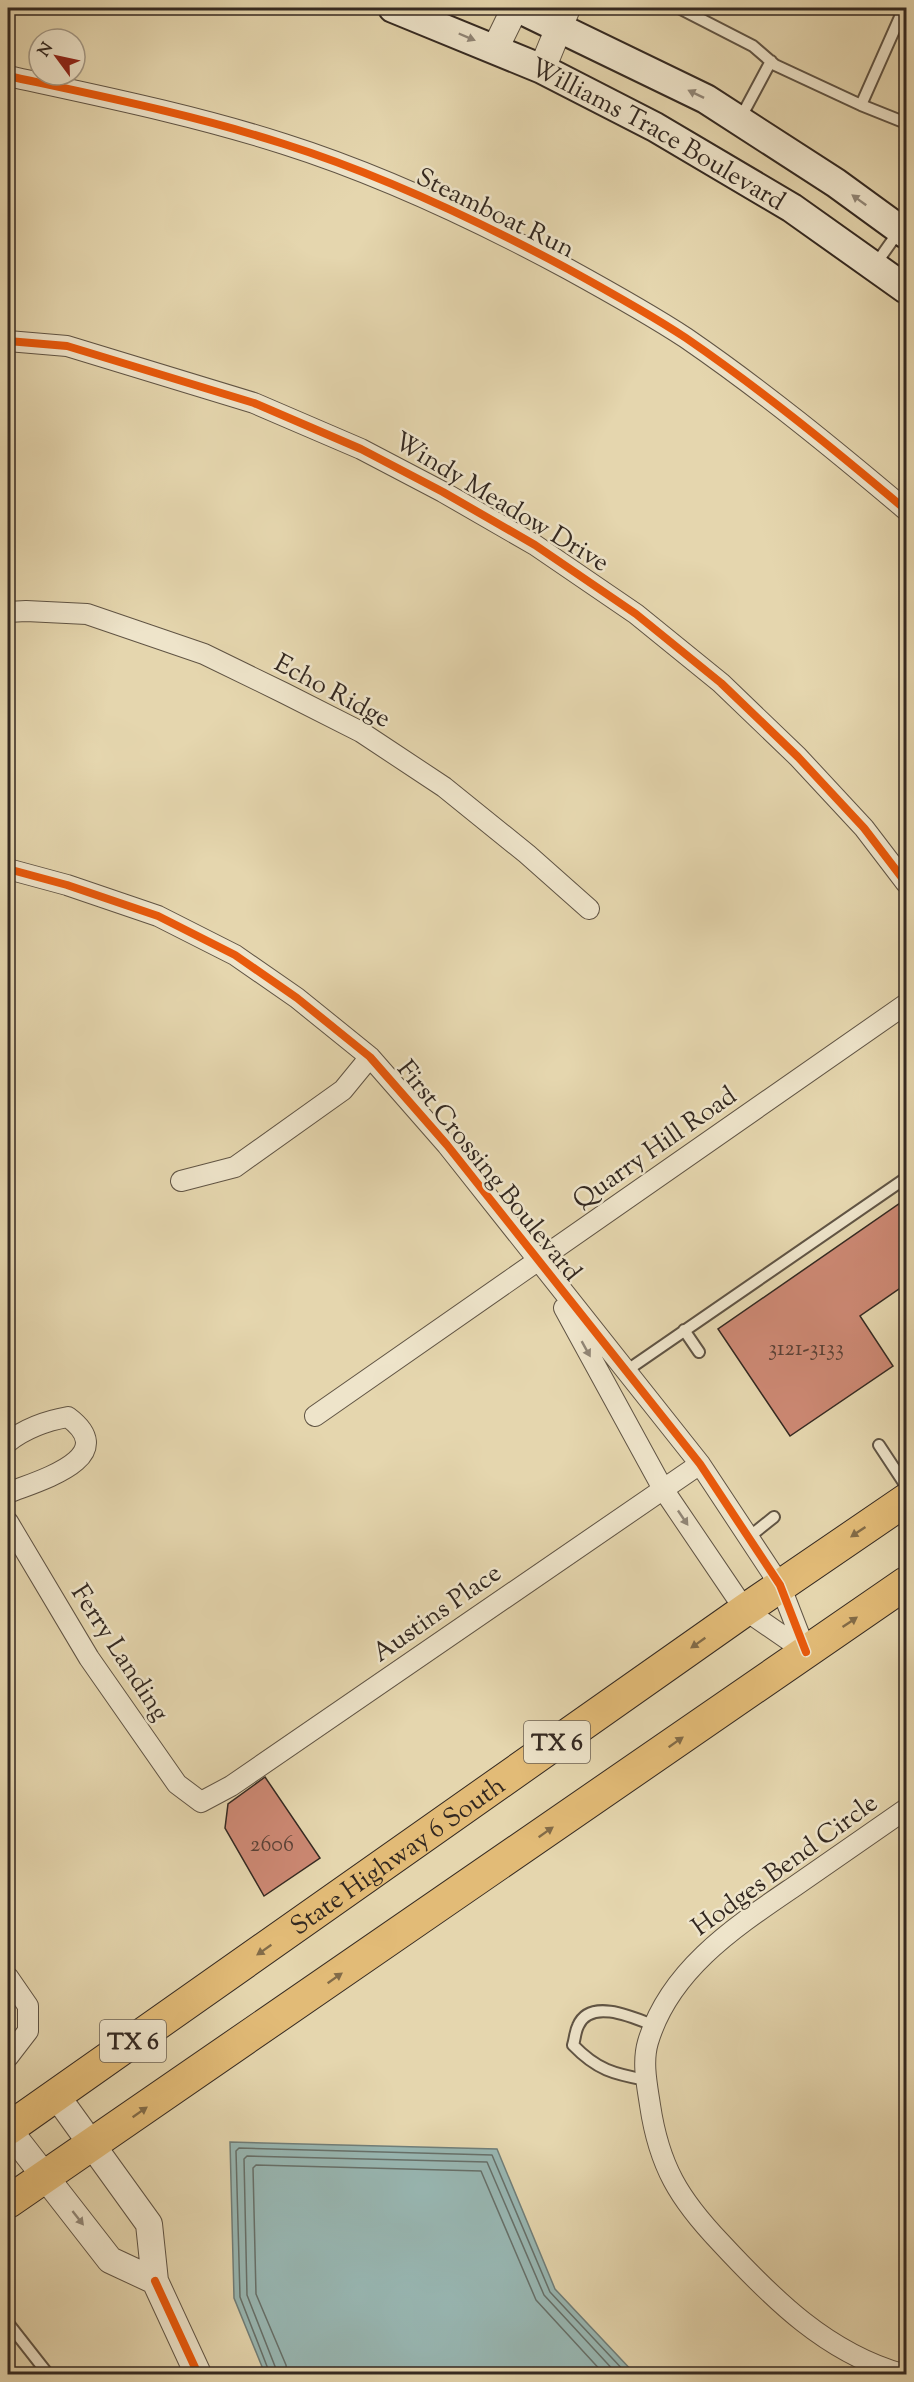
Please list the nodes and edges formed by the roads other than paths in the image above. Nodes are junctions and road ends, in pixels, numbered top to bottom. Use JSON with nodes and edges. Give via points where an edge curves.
{"nodes":[{"id":1,"x":393,"y":8,"type":"edge"},
{"id":2,"x":517,"y":8,"type":"edge"},
{"id":3,"x":679,"y":8,"type":"edge"},
{"id":4,"x":904,"y":8,"type":"edge"},
{"id":5,"x":564,"y":18,"type":"edge"},
{"id":6,"x":495,"y":49,"type":"junction"},
{"id":7,"x":771,"y":61,"type":"junction"},
{"id":8,"x":542,"y":69,"type":"junction"},
{"id":9,"x":8,"y":76,"type":"edge"},
{"id":10,"x":861,"y":105,"type":"junction"},
{"id":11,"x":739,"y":121,"type":"junction"},
{"id":12,"x":906,"y":123,"type":"edge"},
{"id":13,"x":906,"y":158,"type":"edge"},
{"id":14,"x":906,"y":173,"type":"edge"},
{"id":15,"x":904,"y":229,"type":"edge"},
{"id":16,"x":874,"y":266,"type":"junction"},
{"id":17,"x":906,"y":289,"type":"edge"},
{"id":18,"x":8,"y":341,"type":"edge"},
{"id":19,"x":906,"y":510,"type":"edge"},
{"id":20,"x":8,"y":612,"type":"edge"},
{"id":21,"x":8,"y":869,"type":"edge"},
{"id":22,"x":906,"y":883,"type":"edge"},
{"id":23,"x":589,"y":909,"type":"dead end"},
{"id":24,"x":906,"y":1004,"type":"edge"},
{"id":25,"x":370,"y":1057,"type":"junction"},
{"id":26,"x":906,"y":1178,"type":"edge"},
{"id":27,"x":181,"y":1181,"type":"dead end"},
{"id":28,"x":538,"y":1261,"type":"junction"},
{"id":29,"x":684,"y":1330,"type":"junction"},
{"id":30,"x":699,"y":1352,"type":"dead end"},
{"id":31,"x":626,"y":1371,"type":"junction"},
{"id":32,"x":315,"y":1416,"type":"dead end"},
{"id":33,"x":8,"y":1443,"type":"edge"},
{"id":34,"x":879,"y":1444,"type":"dead end"},
{"id":35,"x":700,"y":1464,"type":"junction"},
{"id":36,"x":906,"y":1486,"type":"edge"},
{"id":37,"x":663,"y":1489,"type":"junction"},
{"id":38,"x":8,"y":1493,"type":"edge"},
{"id":39,"x":906,"y":1500,"type":"edge"},
{"id":40,"x":774,"y":1517,"type":"dead end"},
{"id":41,"x":8,"y":1522,"type":"edge"},
{"id":42,"x":749,"y":1537,"type":"junction"},
{"id":43,"x":906,"y":1583,"type":"edge"},
{"id":44,"x":780,"y":1585,"type":"junction"},
{"id":45,"x":745,"y":1610,"type":"junction"},
{"id":46,"x":806,"y":1652,"type":"junction"},
{"id":47,"x":201,"y":1802,"type":"joint"},
{"id":48,"x":906,"y":1809,"type":"edge"},
{"id":49,"x":8,"y":1977,"type":"edge"},
{"id":50,"x":655,"y":2026,"type":"junction"},
{"id":51,"x":8,"y":2057,"type":"edge"},
{"id":52,"x":646,"y":2080,"type":"junction"},
{"id":53,"x":57,"y":2095,"type":"junction"},
{"id":54,"x":8,"y":2129,"type":"edge"},
{"id":55,"x":91,"y":2145,"type":"junction"},
{"id":56,"x":45,"y":2177,"type":"junction"},
{"id":57,"x":8,"y":2202,"type":"edge"},
{"id":58,"x":155,"y":2281,"type":"junction"},
{"id":59,"x":8,"y":2324,"type":"edge"},
{"id":60,"x":48,"y":2374,"type":"edge"},
{"id":61,"x":198,"y":2374,"type":"edge"},
{"id":62,"x":902,"y":2374,"type":"edge"}],
"edges":[{"from":1,"to":6,"type":"main road","name":"Williams Trace Boulevard","one_way":true},
{"from":2,"to":5,"type":"main road","name":"Williams Trace Boulevard"},
{"from":2,"to":6,"type":"street"},
{"from":3,"to":7,"type":"lane","via":[[753,46]]},
{"from":4,"to":10,"type":"lane"},
{"from":5,"to":8,"type":"street"},
{"from":11,"to":5,"type":"main road","name":"Williams Trace Boulevard","one_way":true},
{"from":6,"to":8,"type":"main road","name":"Williams Trace Boulevard"},
{"from":7,"to":10,"type":"lane"},
{"from":7,"to":11,"type":"lane"},
{"from":8,"to":16,"type":"main road","name":"Williams Trace Boulevard","via":[[674,138],[792,208]]},
{"from":9,"to":19,"type":"street","name":"Steamboat Run","via":[[158,109],[285,144],[442,206],[614,294],[685,338],[763,394]]},
{"from":10,"to":12,"type":"lane"},
{"from":15,"to":11,"type":"main road","name":"Williams Trace Boulevard","one_way":true},
{"from":13,"to":14,"type":"lane"},
{"from":15,"to":16,"type":"lane"},
{"from":16,"to":17,"type":"main road","name":"Williams Trace Boulevard"},
{"from":18,"to":22,"type":"street","name":"Windy Meadow Drive","via":[[67,346],[254,403],[361,449],[535,545],[636,614],[721,682],[864,828]]},
{"from":20,"to":23,"type":"street","name":"Echo Ridge","via":[[87,614],[204,654],[361,732],[444,787]]},
{"from":21,"to":25,"type":"street","name":"First Crossing Boulevard","via":[[158,916],[216,945],[297,998]]},
{"from":24,"to":28,"type":"street","name":"Quarry Hill Road"},
{"from":25,"to":27,"type":"street","via":[[343,1090],[235,1167]]},
{"from":25,"to":28,"type":"street","name":"First Crossing Boulevard","via":[[447,1145]]},
{"from":26,"to":29,"type":"lane"},
{"from":28,"to":31,"type":"street","name":"First Crossing Boulevard"},
{"from":28,"to":32,"type":"street","name":"Quarry Hill Road"},
{"from":28,"to":37,"type":"street","name":"First Crossing Boulevard","one_way":true},
{"from":29,"to":30,"type":"lane"},
{"from":29,"to":31,"type":"lane"},
{"from":31,"to":35,"type":"street","name":"First Crossing Boulevard"},
{"from":33,"to":38,"type":"street","via":[[22,1431],[68,1417],[79,1426],[86,1449],[75,1464]]},
{"from":34,"to":36,"type":"lane"},
{"from":35,"to":37,"type":"street","name":"Austins Place"},
{"from":35,"to":42,"type":"street","name":"First Crossing Boulevard"},
{"from":37,"to":45,"type":"street","name":"First Crossing Boulevard","one_way":true},
{"from":37,"to":47,"type":"street","name":"Austins Place","via":[[231,1786]]},
{"from":39,"to":44,"type":"main road","name":"State Highway 6 South","number":"TX 6","one_way":true},
{"from":40,"to":42,"type":"lane"},
{"from":41,"to":47,"type":"street","name":"Ferry Landing","via":[[89,1658],[177,1784]]},
{"from":42,"to":44,"type":"street","name":"First Crossing Boulevard"},
{"from":46,"to":43,"type":"main road","number":"TX 6","one_way":true},
{"from":44,"to":45,"type":"main road","name":"State Highway 6 South","number":"TX 6"},
{"from":44,"to":46,"type":"street","name":"First Crossing Boulevard"},
{"from":45,"to":46,"type":"street","name":"First Crossing Boulevard"},
{"from":45,"to":53,"type":"main road","name":"State Highway 6 South","number":"TX 6","one_way":true},
{"from":55,"to":46,"type":"main road","number":"TX 6","one_way":true},
{"from":48,"to":50,"type":"street","name":"Hodges Bend Circle","via":[[731,1930],[704,1953],[680,1982]]},
{"from":49,"to":51,"type":"street","via":[[28,2006],[28,2031]]},
{"from":50,"to":52,"type":"street","name":"Hodges Bend Circle","via":[[648,2043]]},
{"from":50,"to":52,"type":"lane","via":[[618,2012],[592,2013],[578,2024],[573,2045],[589,2061],[613,2074]]},
{"from":52,"to":62,"type":"street","name":"Hodges Bend Circle","via":[[654,2136],[662,2160],[699,2220],[762,2288],[834,2346]]},
{"from":53,"to":54,"type":"main road","name":"State Highway 6 South","number":"TX 6"},
{"from":53,"to":55,"type":"street"},
{"from":54,"to":56,"type":"street"},
{"from":55,"to":56,"type":"main road","number":"TX 6"},
{"from":55,"to":58,"type":"street","via":[[149,2224]]},
{"from":56,"to":57,"type":"main road","number":"TX 6"},
{"from":56,"to":58,"type":"street","one_way":true,"via":[[110,2259]]},
{"from":58,"to":61,"type":"street"},
{"from":59,"to":60,"type":"lane"}]}
